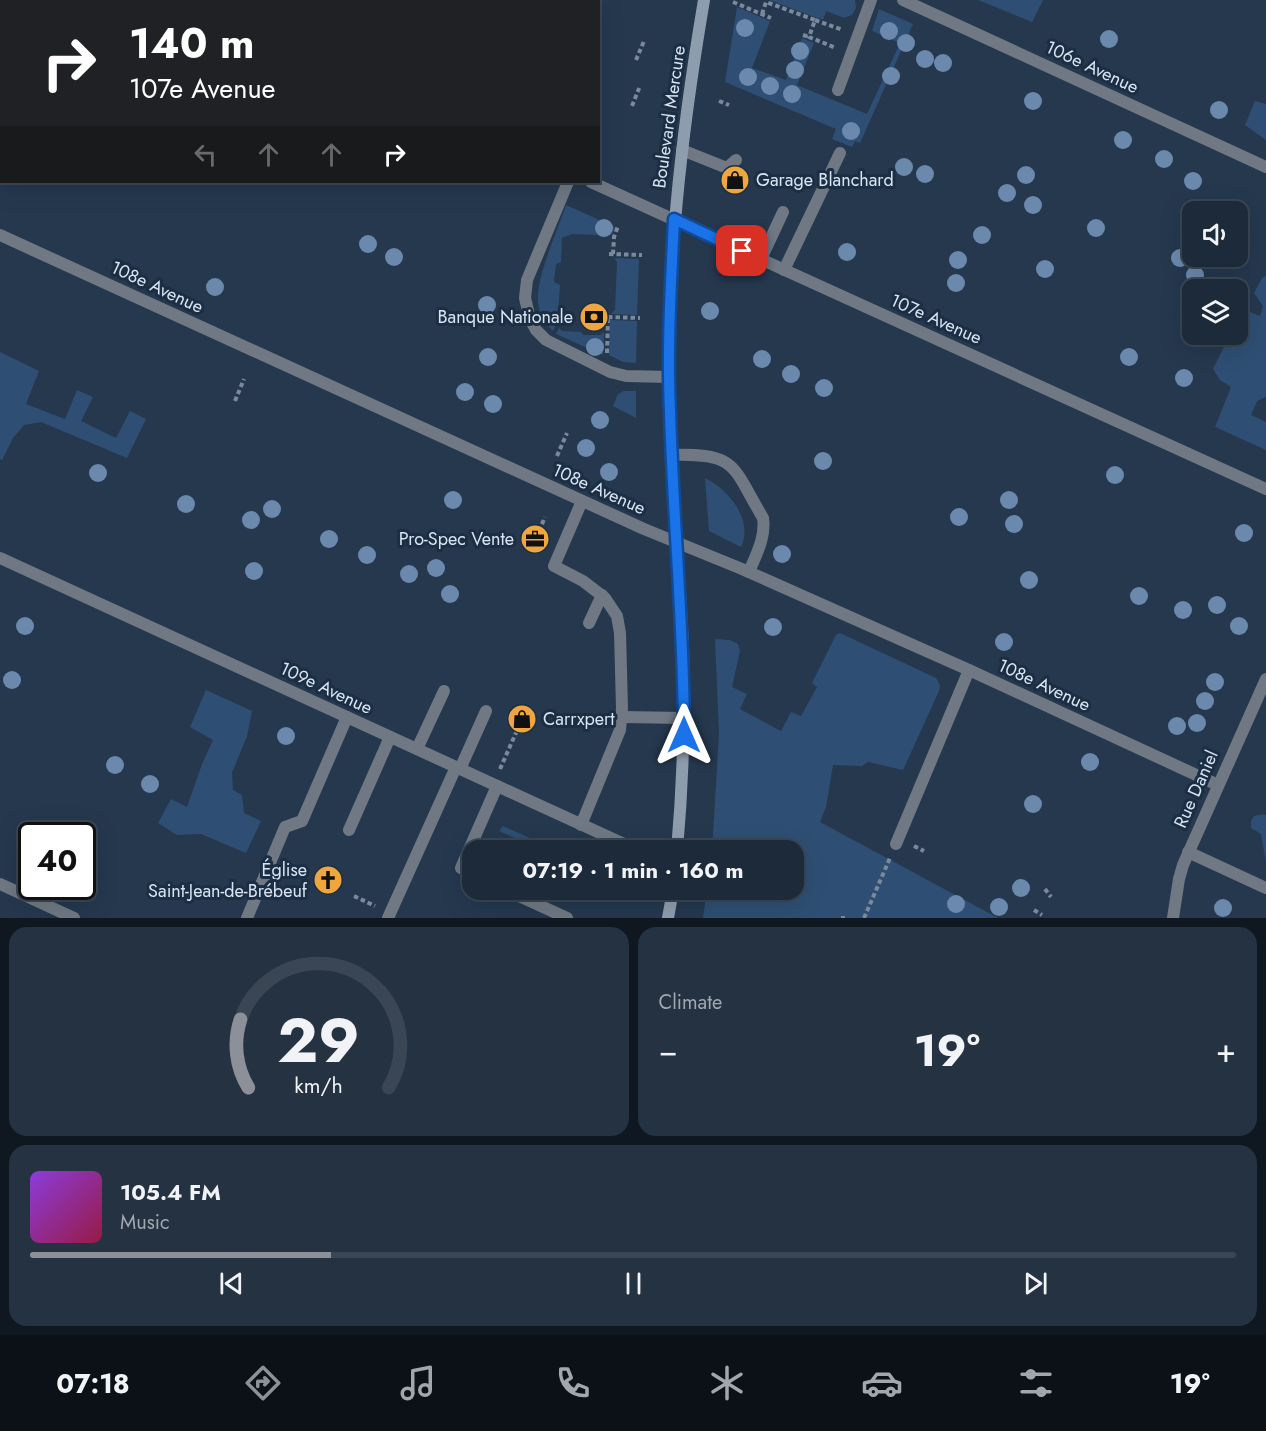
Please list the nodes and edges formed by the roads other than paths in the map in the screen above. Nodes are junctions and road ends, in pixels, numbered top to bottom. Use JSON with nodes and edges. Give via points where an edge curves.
{"nodes":[{"id":1,"x":704,"y":0,"type":"edge"},
{"id":2,"x":871,"y":0,"type":"edge"},
{"id":3,"x":903,"y":0,"type":"edge"},
{"id":4,"x":838,"y":90,"type":"dead end"},
{"id":5,"x":682,"y":150,"type":"junction"},
{"id":6,"x":840,"y":153,"type":"dead end"},
{"id":7,"x":736,"y":160,"type":"dead end"},
{"id":8,"x":1266,"y":167,"type":"edge"},
{"id":9,"x":568,"y":183,"type":"edge"},
{"id":10,"x":593,"y":183,"type":"edge"},
{"id":11,"x":783,"y":212,"type":"dead end"},
{"id":12,"x":674,"y":219,"type":"junction"},
{"id":13,"x":0,"y":235,"type":"edge"},
{"id":14,"x":762,"y":260,"type":"junction"},
{"id":15,"x":784,"y":270,"type":"junction"},
{"id":16,"x":669,"y":378,"type":"junction"},
{"id":17,"x":672,"y":455,"type":"junction"},
{"id":18,"x":1266,"y":489,"type":"edge"},
{"id":19,"x":582,"y":501,"type":"junction"},
{"id":20,"x":676,"y":543,"type":"junction"},
{"id":21,"x":0,"y":558,"type":"edge"},
{"id":22,"x":749,"y":572,"type":"junction"},
{"id":23,"x":602,"y":596,"type":"junction"},
{"id":24,"x":589,"y":623,"type":"dead end"},
{"id":25,"x":969,"y":670,"type":"junction"},
{"id":26,"x":1266,"y":679,"type":"edge"},
{"id":27,"x":444,"y":691,"type":"dead end"},
{"id":28,"x":486,"y":711,"type":"dead end"},
{"id":29,"x":347,"y":717,"type":"junction"},
{"id":30,"x":622,"y":717,"type":"junction"},
{"id":31,"x":684,"y":718,"type":"junction"},
{"id":32,"x":390,"y":737,"type":"junction"},
{"id":33,"x":417,"y":749,"type":"junction"},
{"id":34,"x":458,"y":768,"type":"junction"},
{"id":35,"x":495,"y":785,"type":"junction"},
{"id":36,"x":1218,"y":785,"type":"junction"},
{"id":37,"x":581,"y":825,"type":"junction"},
{"id":38,"x":349,"y":830,"type":"dead end"},
{"id":39,"x":473,"y":840,"type":"edge"},
{"id":40,"x":615,"y":840,"type":"edge"},
{"id":41,"x":678,"y":840,"type":"edge"},
{"id":42,"x":896,"y":844,"type":"road end"},
{"id":43,"x":1188,"y":852,"type":"junction"},
{"id":44,"x":0,"y":884,"type":"edge"},
{"id":45,"x":1266,"y":888,"type":"edge"},
{"id":46,"x":528,"y":900,"type":"edge"},
{"id":47,"x":671,"y":900,"type":"edge"},
{"id":48,"x":74,"y":918,"type":"edge"},
{"id":49,"x":247,"y":918,"type":"edge"},
{"id":50,"x":388,"y":918,"type":"edge"},
{"id":51,"x":567,"y":918,"type":"edge"},
{"id":52,"x":668,"y":918,"type":"edge"},
{"id":53,"x":1173,"y":918,"type":"edge"}],
"edges":[{"from":1,"to":5,"type":"street","name":"Boulevard Mercure"},
{"from":2,"to":4,"type":"street"},
{"from":3,"to":8,"type":"street","name":"106e Avenue"},
{"from":5,"to":7,"type":"street","via":[[727,168]]},
{"from":5,"to":12,"type":"street","name":"Boulevard Mercure"},
{"from":6,"to":15,"type":"street"},
{"from":9,"to":16,"type":"street","via":[[527,280],[525,298],[530,319],[546,340],[610,372]]},
{"from":10,"to":12,"type":"street","name":"107e Avenue"},
{"from":11,"to":14,"type":"street"},
{"from":12,"to":14,"type":"street","name":"107e Avenue"},
{"from":12,"to":16,"type":"street","name":"Boulevard Mercure"},
{"from":13,"to":19,"type":"street","name":"108e Avenue"},
{"from":14,"to":15,"type":"street","name":"107e Avenue"},
{"from":15,"to":18,"type":"street","name":"107e Avenue"},
{"from":16,"to":17,"type":"street","name":"Boulevard Mercure"},
{"from":17,"to":20,"type":"street","name":"Boulevard Mercure"},
{"from":17,"to":22,"type":"street","via":[[702,454],[732,466],[763,518],[763,534]]},
{"from":19,"to":20,"type":"street","name":"108e Avenue"},
{"from":19,"to":23,"type":"street","via":[[554,566]]},
{"from":20,"to":22,"type":"street","name":"108e Avenue"},
{"from":20,"to":31,"type":"street","name":"Boulevard Mercure"},
{"from":21,"to":29,"type":"street","name":"109e Avenue"},
{"from":22,"to":25,"type":"street","name":"108e Avenue"},
{"from":23,"to":24,"type":"street"},
{"from":23,"to":30,"type":"street","via":[[612,607],[619,625]]},
{"from":25,"to":36,"type":"street","name":"108e Avenue"},
{"from":25,"to":42,"type":"street"},
{"from":26,"to":36,"type":"street","name":"Rue Daniel"},
{"from":27,"to":33,"type":"street"},
{"from":28,"to":34,"type":"street"},
{"from":29,"to":32,"type":"street","name":"109e Avenue"},
{"from":29,"to":49,"type":"street","via":[[302,822],[285,827]]},
{"from":30,"to":31,"type":"street"},
{"from":30,"to":37,"type":"street"},
{"from":31,"to":41,"type":"street","name":"Boulevard Mercure"},
{"from":32,"to":33,"type":"street","name":"109e Avenue"},
{"from":32,"to":38,"type":"street"},
{"from":33,"to":34,"type":"street","name":"109e Avenue"},
{"from":34,"to":35,"type":"street","name":"109e Avenue"},
{"from":34,"to":50,"type":"street"},
{"from":35,"to":37,"type":"street","name":"109e Avenue"},
{"from":35,"to":39,"type":"street"},
{"from":36,"to":43,"type":"street","name":"Rue Daniel"},
{"from":37,"to":40,"type":"street","name":"109e Avenue"},
{"from":43,"to":45,"type":"street"},
{"from":43,"to":53,"type":"street","name":"Rue Daniel"},
{"from":44,"to":48,"type":"street"},
{"from":46,"to":51,"type":"street"},
{"from":47,"to":52,"type":"street"}]}
